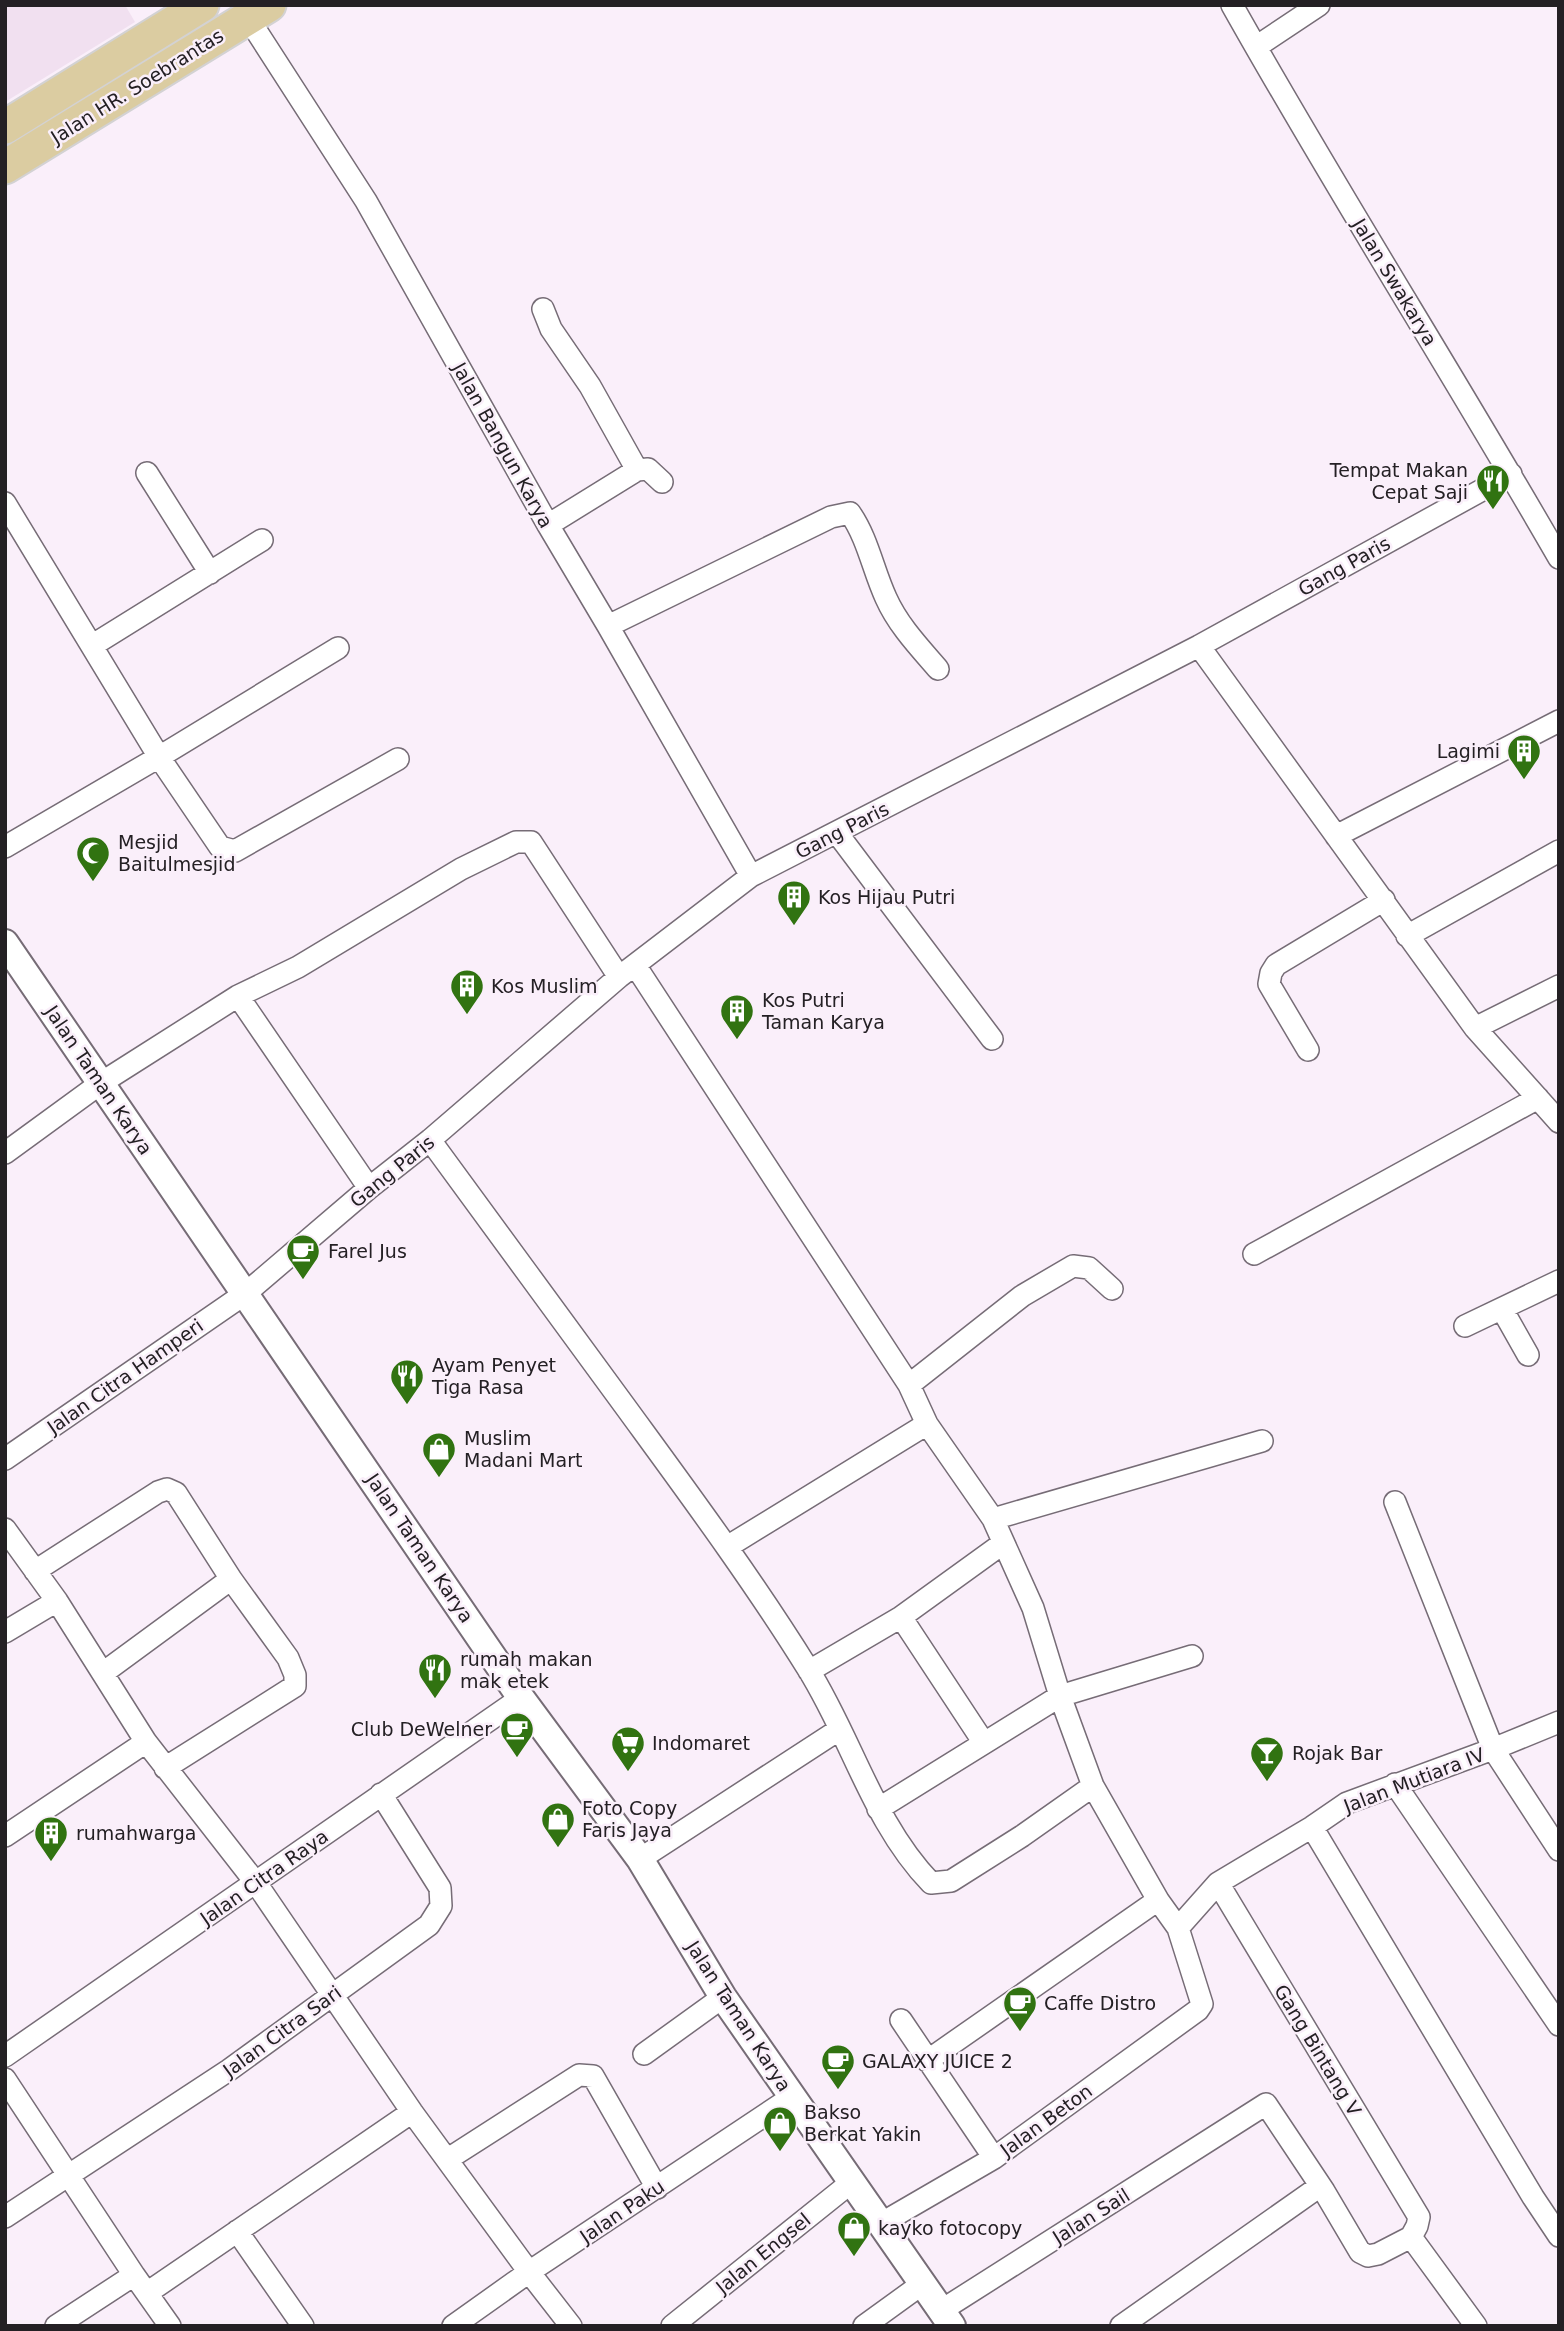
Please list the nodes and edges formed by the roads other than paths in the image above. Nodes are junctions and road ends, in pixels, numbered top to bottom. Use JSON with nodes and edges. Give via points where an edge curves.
{"nodes":[{"id":1,"x":202,"y":5,"type":"edge"},
{"id":2,"x":1232,"y":5,"type":"edge"},
{"id":3,"x":1319,"y":5,"type":"edge"},
{"id":4,"x":259,"y":12,"type":"edge"},
{"id":5,"x":1256,"y":47,"type":"junction"},
{"id":6,"x":18,"y":119,"type":"edge"},
{"id":7,"x":48,"y":140,"type":"junction"},
{"id":8,"x":5,"y":167,"type":"edge"},
{"id":9,"x":543,"y":309,"type":"dead end"},
{"id":10,"x":637,"y":470,"type":"junction"},
{"id":11,"x":147,"y":473,"type":"dead end"},
{"id":12,"x":1511,"y":474,"type":"junction"},
{"id":13,"x":662,"y":482,"type":"dead end"},
{"id":14,"x":5,"y":502,"type":"edge"},
{"id":15,"x":548,"y":525,"type":"junction"},
{"id":16,"x":262,"y":540,"type":"dead end"},
{"id":17,"x":1559,"y":558,"type":"edge"},
{"id":18,"x":210,"y":573,"type":"junction"},
{"id":19,"x":608,"y":626,"type":"junction"},
{"id":20,"x":93,"y":645,"type":"junction"},
{"id":21,"x":1199,"y":646,"type":"junction"},
{"id":22,"x":338,"y":648,"type":"dead end"},
{"id":23,"x":938,"y":669,"type":"dead end"},
{"id":24,"x":1559,"y":721,"type":"edge"},
{"id":25,"x":159,"y":757,"type":"junction"},
{"id":26,"x":398,"y":760,"type":"dead end"},
{"id":27,"x":837,"y":832,"type":"junction"},
{"id":28,"x":1336,"y":836,"type":"junction"},
{"id":29,"x":5,"y":846,"type":"edge"},
{"id":30,"x":1559,"y":851,"type":"edge"},
{"id":31,"x":751,"y":876,"type":"junction"},
{"id":32,"x":1384,"y":900,"type":"junction"},
{"id":33,"x":1408,"y":936,"type":"junction"},
{"id":34,"x":5,"y":943,"type":"edge"},
{"id":35,"x":627,"y":971,"type":"junction"},
{"id":36,"x":1559,"y":986,"type":"edge"},
{"id":37,"x":239,"y":996,"type":"junction"},
{"id":38,"x":1475,"y":1028,"type":"junction"},
{"id":39,"x":992,"y":1039,"type":"dead end"},
{"id":40,"x":1308,"y":1050,"type":"dead end"},
{"id":41,"x":101,"y":1083,"type":"junction"},
{"id":42,"x":1538,"y":1098,"type":"junction"},
{"id":43,"x":1559,"y":1122,"type":"edge"},
{"id":44,"x":430,"y":1140,"type":"junction"},
{"id":45,"x":5,"y":1153,"type":"edge"},
{"id":46,"x":369,"y":1188,"type":"junction"},
{"id":47,"x":1254,"y":1254,"type":"dead end"},
{"id":48,"x":1559,"y":1282,"type":"edge"},
{"id":49,"x":1112,"y":1289,"type":"dead end"},
{"id":50,"x":246,"y":1293,"type":"junction"},
{"id":51,"x":1502,"y":1309,"type":"junction"},
{"id":52,"x":1465,"y":1326,"type":"dead end"},
{"id":53,"x":1528,"y":1354,"type":"dead end"},
{"id":54,"x":909,"y":1385,"type":"junction"},
{"id":55,"x":928,"y":1424,"type":"junction"},
{"id":56,"x":1262,"y":1441,"type":"dead end"},
{"id":57,"x":5,"y":1459,"type":"edge"},
{"id":58,"x":1395,"y":1502,"type":"dead end"},
{"id":59,"x":993,"y":1519,"type":"junction"},
{"id":60,"x":5,"y":1529,"type":"edge"},
{"id":61,"x":1002,"y":1544,"type":"junction"},
{"id":62,"x":727,"y":1547,"type":"junction"},
{"id":63,"x":35,"y":1571,"type":"junction"},
{"id":64,"x":231,"y":1579,"type":"junction"},
{"id":65,"x":57,"y":1601,"type":"junction"},
{"id":66,"x":901,"y":1617,"type":"junction"},
{"id":67,"x":5,"y":1632,"type":"edge"},
{"id":68,"x":1192,"y":1656,"type":"dead end"},
{"id":69,"x":810,"y":1671,"type":"junction"},
{"id":70,"x":103,"y":1673,"type":"junction"},
{"id":71,"x":1060,"y":1696,"type":"junction"},
{"id":72,"x":522,"y":1698,"type":"junction"},
{"id":73,"x":1559,"y":1722,"type":"edge"},
{"id":74,"x":840,"y":1729,"type":"junction"},
{"id":75,"x":146,"y":1742,"type":"junction"},
{"id":76,"x":984,"y":1743,"type":"junction"},
{"id":77,"x":1493,"y":1749,"type":"junction"},
{"id":78,"x":165,"y":1768,"type":"junction"},
{"id":79,"x":1395,"y":1784,"type":"junction"},
{"id":80,"x":1093,"y":1786,"type":"junction"},
{"id":81,"x":381,"y":1794,"type":"junction"},
{"id":82,"x":878,"y":1809,"type":"junction"},
{"id":83,"x":1312,"y":1827,"type":"junction"},
{"id":84,"x":8,"y":1830,"type":"edge"},
{"id":85,"x":1559,"y":1850,"type":"edge"},
{"id":86,"x":640,"y":1859,"type":"junction"},
{"id":87,"x":1218,"y":1882,"type":"junction"},
{"id":88,"x":256,"y":1883,"type":"junction"},
{"id":89,"x":1158,"y":1900,"type":"junction"},
{"id":90,"x":1178,"y":1928,"type":"junction"},
{"id":91,"x":333,"y":1995,"type":"junction"},
{"id":92,"x":723,"y":1997,"type":"junction"},
{"id":93,"x":901,"y":2020,"type":"dead end"},
{"id":94,"x":1559,"y":2025,"type":"edge"},
{"id":95,"x":645,"y":2054,"type":"dead end"},
{"id":96,"x":5,"y":2056,"type":"edge"},
{"id":97,"x":927,"y":2061,"type":"junction"},
{"id":98,"x":5,"y":2079,"type":"edge"},
{"id":99,"x":792,"y":2097,"type":"junction"},
{"id":100,"x":412,"y":2112,"type":"junction"},
{"id":101,"x":994,"y":2158,"type":"junction"},
{"id":102,"x":447,"y":2159,"type":"junction"},
{"id":103,"x":68,"y":2174,"type":"junction"},
{"id":104,"x":853,"y":2181,"type":"junction"},
{"id":105,"x":657,"y":2188,"type":"junction"},
{"id":106,"x":1324,"y":2191,"type":"junction"},
{"id":107,"x":5,"y":2217,"type":"edge"},
{"id":108,"x":882,"y":2223,"type":"junction"},
{"id":109,"x":237,"y":2231,"type":"junction"},
{"id":110,"x":1559,"y":2236,"type":"edge"},
{"id":111,"x":1411,"y":2237,"type":"junction"},
{"id":112,"x":529,"y":2272,"type":"junction"},
{"id":113,"x":134,"y":2275,"type":"junction"},
{"id":114,"x":922,"y":2284,"type":"junction"},
{"id":115,"x":147,"y":2293,"type":"junction"},
{"id":116,"x":947,"y":2318,"type":"edge"},
{"id":117,"x":56,"y":2326,"type":"edge"},
{"id":118,"x":170,"y":2326,"type":"edge"},
{"id":119,"x":303,"y":2326,"type":"edge"},
{"id":120,"x":453,"y":2326,"type":"edge"},
{"id":121,"x":571,"y":2326,"type":"edge"},
{"id":122,"x":672,"y":2326,"type":"edge"},
{"id":123,"x":864,"y":2326,"type":"edge"},
{"id":124,"x":1121,"y":2326,"type":"edge"},
{"id":125,"x":1476,"y":2326,"type":"edge"}],
"edges":[{"from":1,"to":6,"type":"main road","name":"Jalan HR. Soebrantas"},
{"from":2,"to":5,"type":"street","name":"Jalan Swakarya"},
{"from":3,"to":5,"type":"street"},
{"from":4,"to":7,"type":"main road","name":"Jalan HR. Soebrantas"},
{"from":4,"to":15,"type":"street","name":"Jalan Bangun Karya"},
{"from":5,"to":12,"type":"street","name":"Jalan Swakarya"},
{"from":6,"to":7,"type":"main road"},
{"from":7,"to":8,"type":"main road","name":"Jalan HR. Soebrantas"},
{"from":9,"to":10,"type":"street"},
{"from":10,"to":13,"type":"street","via":[[649,469]]},
{"from":10,"to":15,"type":"street"},
{"from":11,"to":18,"type":"street"},
{"from":12,"to":17,"type":"street","name":"Jalan Swakarya"},
{"from":12,"to":21,"type":"street","name":"Gang Paris"},
{"from":14,"to":20,"type":"street"},
{"from":15,"to":19,"type":"street","name":"Jalan Bangun Karya"},
{"from":16,"to":18,"type":"street"},
{"from":18,"to":20,"type":"street"},
{"from":19,"to":23,"type":"street","via":[[831,517],[850,513],[885,598],[900,624]]},
{"from":19,"to":31,"type":"street","name":"Jalan Bangun Karya"},
{"from":20,"to":25,"type":"street"},
{"from":21,"to":27,"type":"street","name":"Gang Paris"},
{"from":21,"to":28,"type":"street"},
{"from":22,"to":25,"type":"street"},
{"from":24,"to":28,"type":"street"},
{"from":25,"to":26,"type":"street","via":[[220,847],[234,851]]},
{"from":25,"to":29,"type":"street"},
{"from":27,"to":31,"type":"street","name":"Gang Paris"},
{"from":27,"to":39,"type":"street"},
{"from":28,"to":32,"type":"street"},
{"from":30,"to":33,"type":"street"},
{"from":31,"to":35,"type":"street","name":"Gang Paris"},
{"from":32,"to":33,"type":"street"},
{"from":32,"to":40,"type":"street","via":[[1276,965],[1270,973],[1269,984]]},
{"from":33,"to":38,"type":"street"},
{"from":34,"to":41,"type":"street","name":"Jalan Taman Karya"},
{"from":35,"to":37,"type":"street","via":[[531,842],[516,842]]},
{"from":35,"to":44,"type":"street","name":"Gang Paris"},
{"from":35,"to":54,"type":"street"},
{"from":36,"to":38,"type":"street"},
{"from":37,"to":41,"type":"street"},
{"from":37,"to":46,"type":"street"},
{"from":38,"to":42,"type":"street"},
{"from":41,"to":45,"type":"street"},
{"from":41,"to":50,"type":"street","name":"Jalan Taman Karya"},
{"from":42,"to":43,"type":"street"},
{"from":42,"to":47,"type":"street"},
{"from":44,"to":46,"type":"street","name":"Gang Paris"},
{"from":44,"to":62,"type":"street"},
{"from":46,"to":50,"type":"street","name":"Gang Paris"},
{"from":48,"to":51,"type":"street"},
{"from":49,"to":54,"type":"street","via":[[1088,1268],[1073,1266],[1022,1296]]},
{"from":50,"to":57,"type":"street","name":"Jalan Citra Hamperi"},
{"from":50,"to":72,"type":"street","name":"Jalan Taman Karya"},
{"from":51,"to":52,"type":"street"},
{"from":51,"to":53,"type":"street"},
{"from":54,"to":55,"type":"street"},
{"from":55,"to":59,"type":"street"},
{"from":55,"to":62,"type":"street"},
{"from":56,"to":59,"type":"street"},
{"from":58,"to":77,"type":"street"},
{"from":59,"to":61,"type":"street"},
{"from":60,"to":63,"type":"street"},
{"from":61,"to":66,"type":"street"},
{"from":61,"to":71,"type":"street","via":[[1033,1608]]},
{"from":62,"to":69,"type":"street"},
{"from":63,"to":64,"type":"street","via":[[167,1489],[176,1493]]},
{"from":63,"to":65,"type":"street"},
{"from":64,"to":70,"type":"street"},
{"from":64,"to":78,"type":"street","via":[[288,1658],[295,1686]]},
{"from":65,"to":67,"type":"street"},
{"from":65,"to":70,"type":"street"},
{"from":66,"to":69,"type":"street"},
{"from":66,"to":76,"type":"street"},
{"from":68,"to":71,"type":"street"},
{"from":69,"to":74,"type":"street"},
{"from":70,"to":75,"type":"street"},
{"from":71,"to":76,"type":"street"},
{"from":71,"to":80,"type":"street"},
{"from":72,"to":81,"type":"street","name":"Jalan Citra Raya"},
{"from":72,"to":86,"type":"street","name":"Jalan Taman Karya"},
{"from":73,"to":77,"type":"street","name":"Jalan Mutiara IV"},
{"from":74,"to":82,"type":"street"},
{"from":74,"to":86,"type":"street"},
{"from":75,"to":78,"type":"street"},
{"from":75,"to":84,"type":"street"},
{"from":76,"to":82,"type":"street"},
{"from":77,"to":79,"type":"street","name":"Jalan Mutiara IV"},
{"from":77,"to":85,"type":"street"},
{"from":78,"to":88,"type":"street"},
{"from":79,"to":83,"type":"street","name":"Jalan Mutiara IV","via":[[1346,1803]]},
{"from":79,"to":94,"type":"street"},
{"from":80,"to":82,"type":"street","via":[[951,1881],[931,1883],[912,1863]]},
{"from":80,"to":89,"type":"street"},
{"from":81,"to":88,"type":"street","name":"Jalan Citra Raya"},
{"from":81,"to":91,"type":"street","name":"Jalan Citra Sari","via":[[440,1888],[441,1906],[429,1925]]},
{"from":83,"to":87,"type":"street","name":"Jalan Mutiara IV"},
{"from":83,"to":110,"type":"street"},
{"from":86,"to":92,"type":"street","name":"Jalan Taman Karya"},
{"from":87,"to":90,"type":"street","name":"Jalan Mutiara IV"},
{"from":87,"to":111,"type":"street","name":"Gang Bintang V","via":[[1419,2217]]},
{"from":88,"to":91,"type":"street"},
{"from":88,"to":96,"type":"street","name":"Jalan Citra Raya"},
{"from":89,"to":90,"type":"street"},
{"from":89,"to":97,"type":"street"},
{"from":90,"to":101,"type":"street","name":"Jalan Beton","via":[[1202,2004],[1198,2010]]},
{"from":91,"to":100,"type":"street"},
{"from":91,"to":103,"type":"street","name":"Jalan Citra Sari","via":[[229,2070]]},
{"from":92,"to":95,"type":"street"},
{"from":92,"to":99,"type":"street","name":"Jalan Taman Karya"},
{"from":93,"to":97,"type":"street"},
{"from":97,"to":101,"type":"street"},
{"from":98,"to":103,"type":"street"},
{"from":99,"to":104,"type":"street","name":"Jalan Taman Karya"},
{"from":99,"to":105,"type":"street","name":"Jalan Paku"},
{"from":100,"to":102,"type":"street"},
{"from":100,"to":109,"type":"street"},
{"from":101,"to":108,"type":"street","name":"Jalan Beton"},
{"from":102,"to":105,"type":"street","via":[[579,2075],[593,2076]]},
{"from":102,"to":112,"type":"street"},
{"from":103,"to":107,"type":"street","name":"Jalan Citra Sari"},
{"from":103,"to":113,"type":"street"},
{"from":104,"to":108,"type":"street","name":"Jalan Taman Karya"},
{"from":104,"to":122,"type":"street","name":"Jalan Engsel"},
{"from":105,"to":112,"type":"street","name":"Jalan Paku"},
{"from":106,"to":111,"type":"street","via":[[1360,2252],[1378,2254]]},
{"from":106,"to":116,"type":"street","name":"Jalan Sail","via":[[1266,2104]]},
{"from":106,"to":124,"type":"street","via":[[1313,2191]]},
{"from":108,"to":114,"type":"street","name":"Jalan Taman Karya"},
{"from":109,"to":115,"type":"street"},
{"from":109,"to":119,"type":"street"},
{"from":111,"to":125,"type":"street"},
{"from":112,"to":120,"type":"street","name":"Jalan Paku"},
{"from":112,"to":121,"type":"street"},
{"from":113,"to":115,"type":"street"},
{"from":113,"to":117,"type":"street"},
{"from":114,"to":116,"type":"street","name":"Jalan Taman Karya"},
{"from":114,"to":123,"type":"street"},
{"from":115,"to":118,"type":"street"}]}
